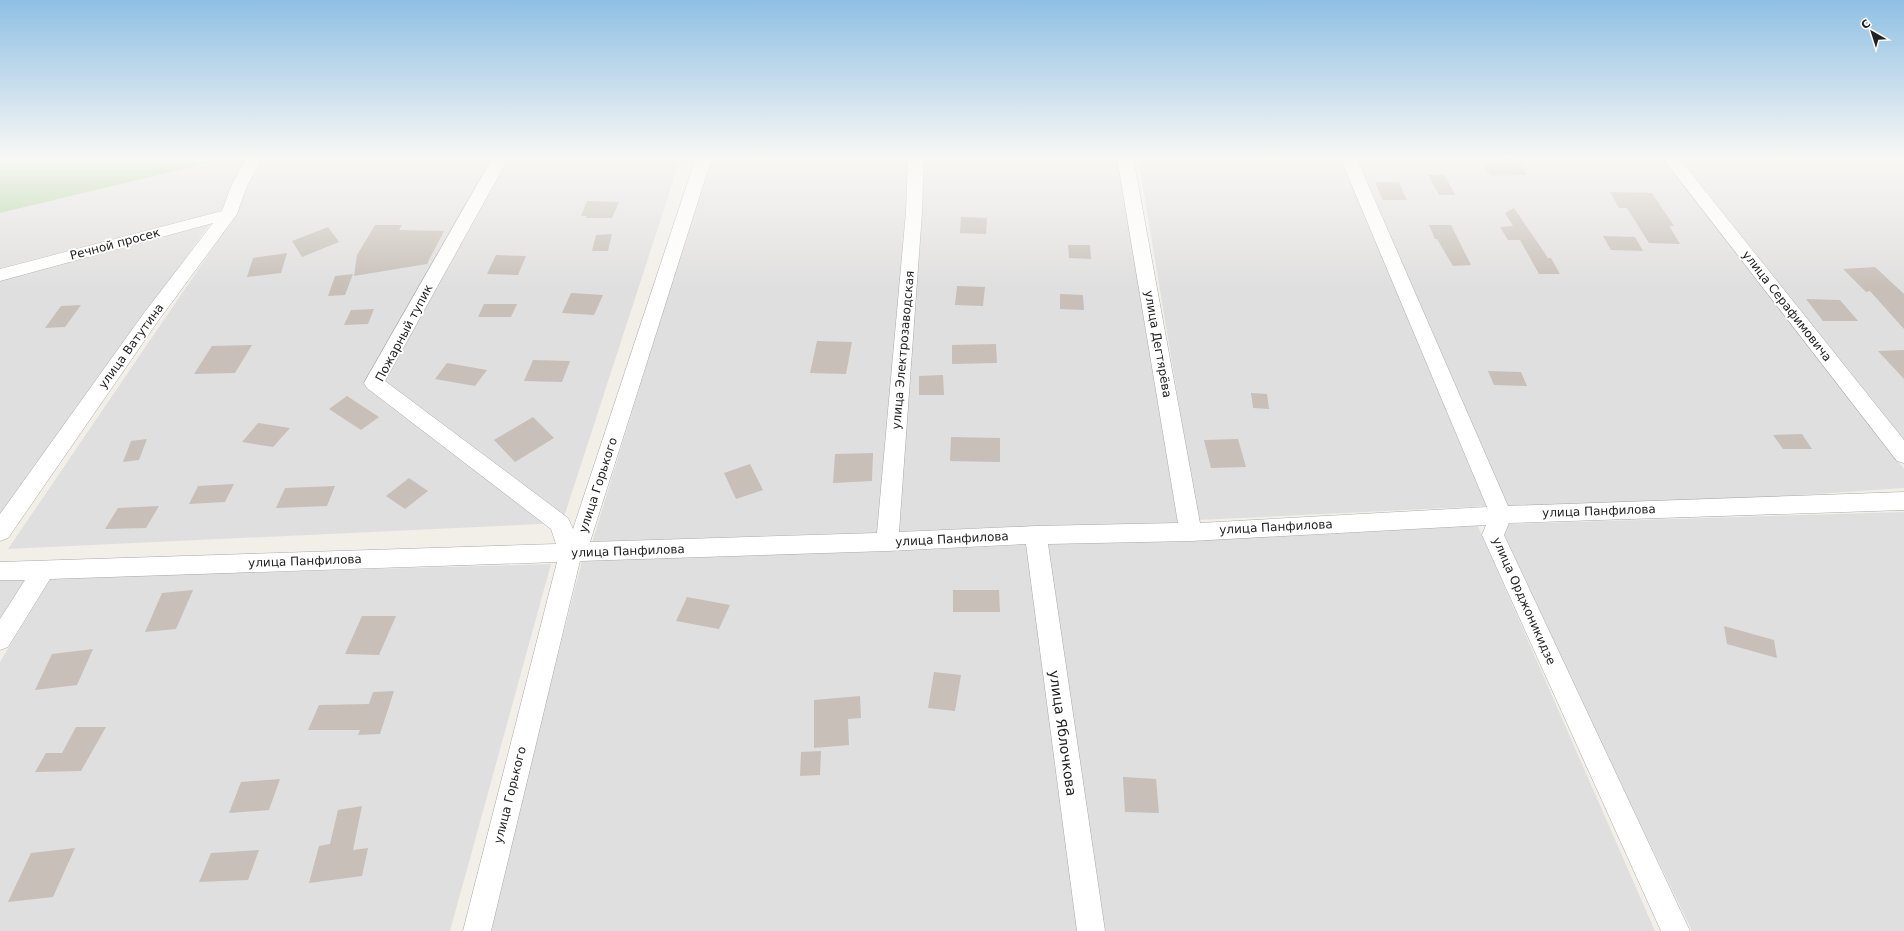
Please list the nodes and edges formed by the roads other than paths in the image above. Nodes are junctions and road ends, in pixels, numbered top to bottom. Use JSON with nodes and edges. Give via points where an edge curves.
{"nodes":[{"id":1,"x":234,"y":200,"type":"edge"},
{"id":2,"x":477,"y":200,"type":"edge"},
{"id":3,"x":690,"y":200,"type":"edge"},
{"id":4,"x":914,"y":200,"type":"edge"},
{"id":5,"x":1133,"y":200,"type":"edge"},
{"id":6,"x":1367,"y":200,"type":"edge"},
{"id":7,"x":1704,"y":200,"type":"edge"},
{"id":8,"x":229,"y":214,"type":"junction"},
{"id":9,"x":0,"y":275,"type":"edge"},
{"id":10,"x":1904,"y":454,"type":"edge"},
{"id":11,"x":1904,"y":501,"type":"edge"},
{"id":12,"x":1501,"y":515,"type":"junction"},
{"id":13,"x":0,"y":532,"type":"edge"},
{"id":14,"x":1191,"y":532,"type":"junction"},
{"id":15,"x":1036,"y":535,"type":"junction"},
{"id":16,"x":887,"y":542,"type":"junction"},
{"id":17,"x":571,"y":553,"type":"junction"},
{"id":18,"x":44,"y":569,"type":"junction"},
{"id":19,"x":0,"y":570,"type":"edge"},
{"id":20,"x":0,"y":640,"type":"edge"},
{"id":21,"x":477,"y":931,"type":"edge"},
{"id":22,"x":1091,"y":931,"type":"edge"},
{"id":23,"x":1676,"y":931,"type":"edge"}],
"edges":[{"from":1,"to":8,"type":"street","name":"улица Ватутина"},
{"from":2,"to":17,"type":"street","name":"Пожарный тупик","via":[[374,383],[560,524]]},
{"from":3,"to":17,"type":"street","name":"улица Горького","via":[[580,541]]},
{"from":4,"to":16,"type":"street","name":"улица Электрозаводская"},
{"from":5,"to":14,"type":"street","name":"улица Дегтярёва"},
{"from":6,"to":12,"type":"street"},
{"from":7,"to":10,"type":"street","name":"улица Серафимовича"},
{"from":8,"to":9,"type":"street","name":"Речной просек"},
{"from":8,"to":13,"type":"street","name":"улица Ватутина","via":[[151,317]]},
{"from":11,"to":12,"type":"street","name":"улица Панфилова"},
{"from":12,"to":14,"type":"street","name":"улица Панфилова"},
{"from":12,"to":23,"type":"street","name":"улица Орджоникидзе","via":[[1493,535]]},
{"from":14,"to":15,"type":"street","name":"улица Панфилова"},
{"from":15,"to":16,"type":"street","name":"улица Панфилова"},
{"from":15,"to":22,"type":"street","name":"улица Яблочкова"},
{"from":16,"to":17,"type":"street","name":"улица Панфилова"},
{"from":17,"to":18,"type":"street","name":"улица Панфилова"},
{"from":17,"to":21,"type":"street","name":"улица Горького"},
{"from":18,"to":19,"type":"street","name":"улица Панфилова"},
{"from":18,"to":20,"type":"street"}]}
